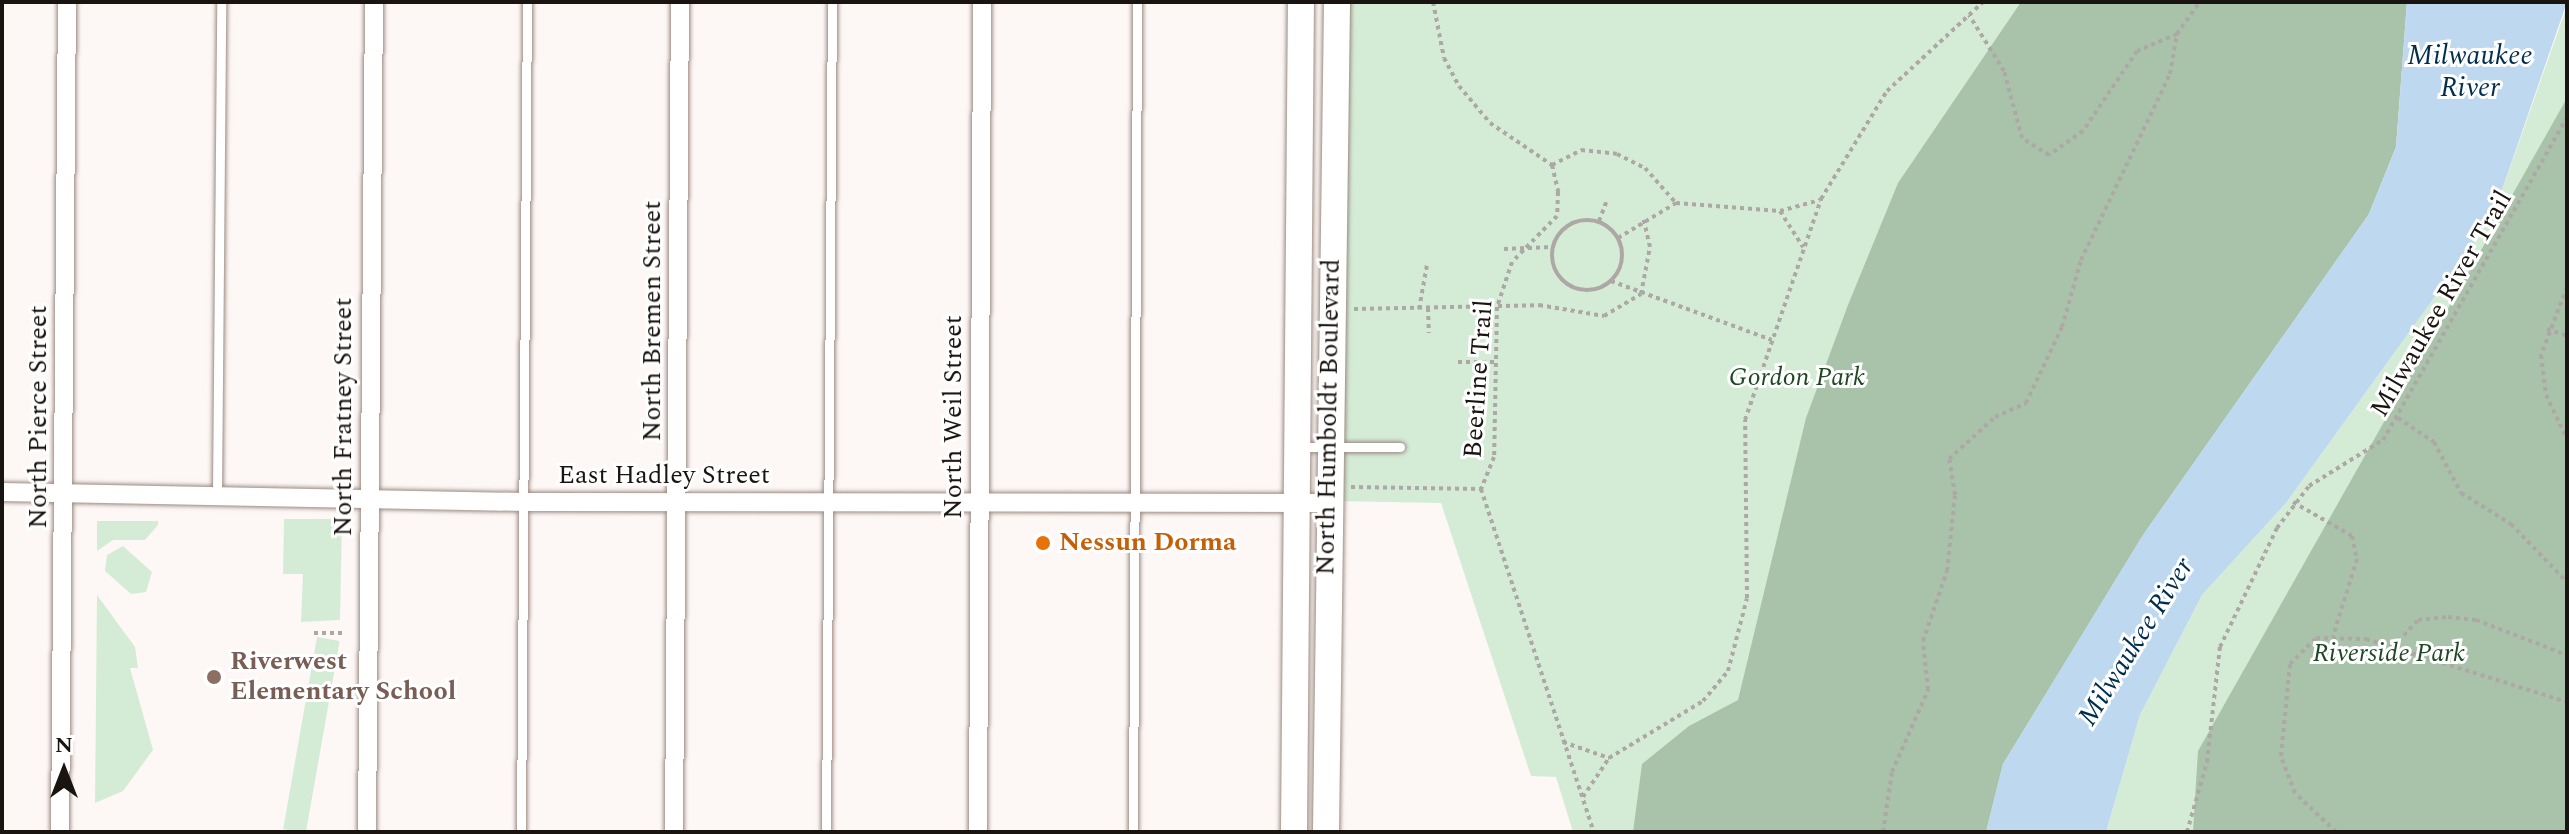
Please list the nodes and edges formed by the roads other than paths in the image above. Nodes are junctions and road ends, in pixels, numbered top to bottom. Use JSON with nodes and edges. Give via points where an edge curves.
{"nodes":[{"id":1,"x":67,"y":2,"type":"edge"},
{"id":2,"x":221,"y":2,"type":"edge"},
{"id":3,"x":374,"y":2,"type":"edge"},
{"id":4,"x":527,"y":2,"type":"edge"},
{"id":5,"x":680,"y":2,"type":"edge"},
{"id":6,"x":832,"y":2,"type":"edge"},
{"id":7,"x":982,"y":2,"type":"edge"},
{"id":8,"x":1137,"y":2,"type":"edge"},
{"id":9,"x":1301,"y":2,"type":"edge"},
{"id":10,"x":1337,"y":2,"type":"edge"},
{"id":11,"x":1300,"y":447,"type":"junction"},
{"id":12,"x":1328,"y":447,"type":"junction"},
{"id":13,"x":1400,"y":447,"type":"dead end"},
{"id":14,"x":2,"y":492,"type":"edge"},
{"id":15,"x":64,"y":493,"type":"junction"},
{"id":16,"x":217,"y":493,"type":"junction"},
{"id":17,"x":369,"y":494,"type":"junction"},
{"id":18,"x":525,"y":502,"type":"junction"},
{"id":19,"x":830,"y":502,"type":"junction"},
{"id":20,"x":1136,"y":502,"type":"junction"},
{"id":21,"x":1299,"y":502,"type":"junction"},
{"id":22,"x":679,"y":503,"type":"junction"},
{"id":23,"x":980,"y":503,"type":"junction"},
{"id":24,"x":1327,"y":503,"type":"junction"},
{"id":25,"x":60,"y":832,"type":"edge"},
{"id":26,"x":367,"y":832,"type":"edge"},
{"id":27,"x":521,"y":832,"type":"edge"},
{"id":28,"x":674,"y":832,"type":"edge"},
{"id":29,"x":826,"y":832,"type":"edge"},
{"id":30,"x":978,"y":832,"type":"edge"},
{"id":31,"x":1133,"y":832,"type":"edge"},
{"id":32,"x":1294,"y":832,"type":"edge"},
{"id":33,"x":1326,"y":832,"type":"edge"}],
"edges":[{"from":1,"to":15,"type":"street","name":"North Pierce Street"},
{"from":2,"to":16,"type":"lane"},
{"from":3,"to":17,"type":"street","name":"North Fratney Street"},
{"from":4,"to":18,"type":"lane"},
{"from":5,"to":22,"type":"street","name":"North Bremen Street"},
{"from":6,"to":19,"type":"lane"},
{"from":7,"to":23,"type":"street","name":"North Weil Street"},
{"from":8,"to":20,"type":"lane"},
{"from":9,"to":11,"type":"main road"},
{"from":10,"to":12,"type":"main road","name":"North Humboldt Boulevard"},
{"from":11,"to":12,"type":"lane"},
{"from":11,"to":21,"type":"main road"},
{"from":12,"to":13,"type":"lane"},
{"from":12,"to":24,"type":"main road","name":"North Humboldt Boulevard"},
{"from":14,"to":15,"type":"street","name":"East Hadley Street"},
{"from":15,"to":16,"type":"street","name":"East Hadley Street"},
{"from":15,"to":25,"type":"street","name":"North Pierce Street"},
{"from":16,"to":17,"type":"street","name":"East Hadley Street"},
{"from":17,"to":18,"type":"street","name":"East Hadley Street"},
{"from":17,"to":26,"type":"street","name":"North Fratney Street"},
{"from":18,"to":22,"type":"street","name":"East Hadley Street"},
{"from":18,"to":27,"type":"lane"},
{"from":19,"to":22,"type":"street","name":"East Hadley Street"},
{"from":19,"to":23,"type":"street","name":"East Hadley Street"},
{"from":19,"to":29,"type":"lane"},
{"from":20,"to":21,"type":"street","name":"East Hadley Street"},
{"from":20,"to":23,"type":"street","name":"East Hadley Street"},
{"from":20,"to":31,"type":"lane"},
{"from":21,"to":24,"type":"street","name":"East Hadley Street"},
{"from":21,"to":32,"type":"main road"},
{"from":22,"to":28,"type":"street","name":"North Bremen Street"},
{"from":23,"to":30,"type":"street","name":"North Weil Street"},
{"from":24,"to":33,"type":"main road","name":"North Humboldt Boulevard"}]}
